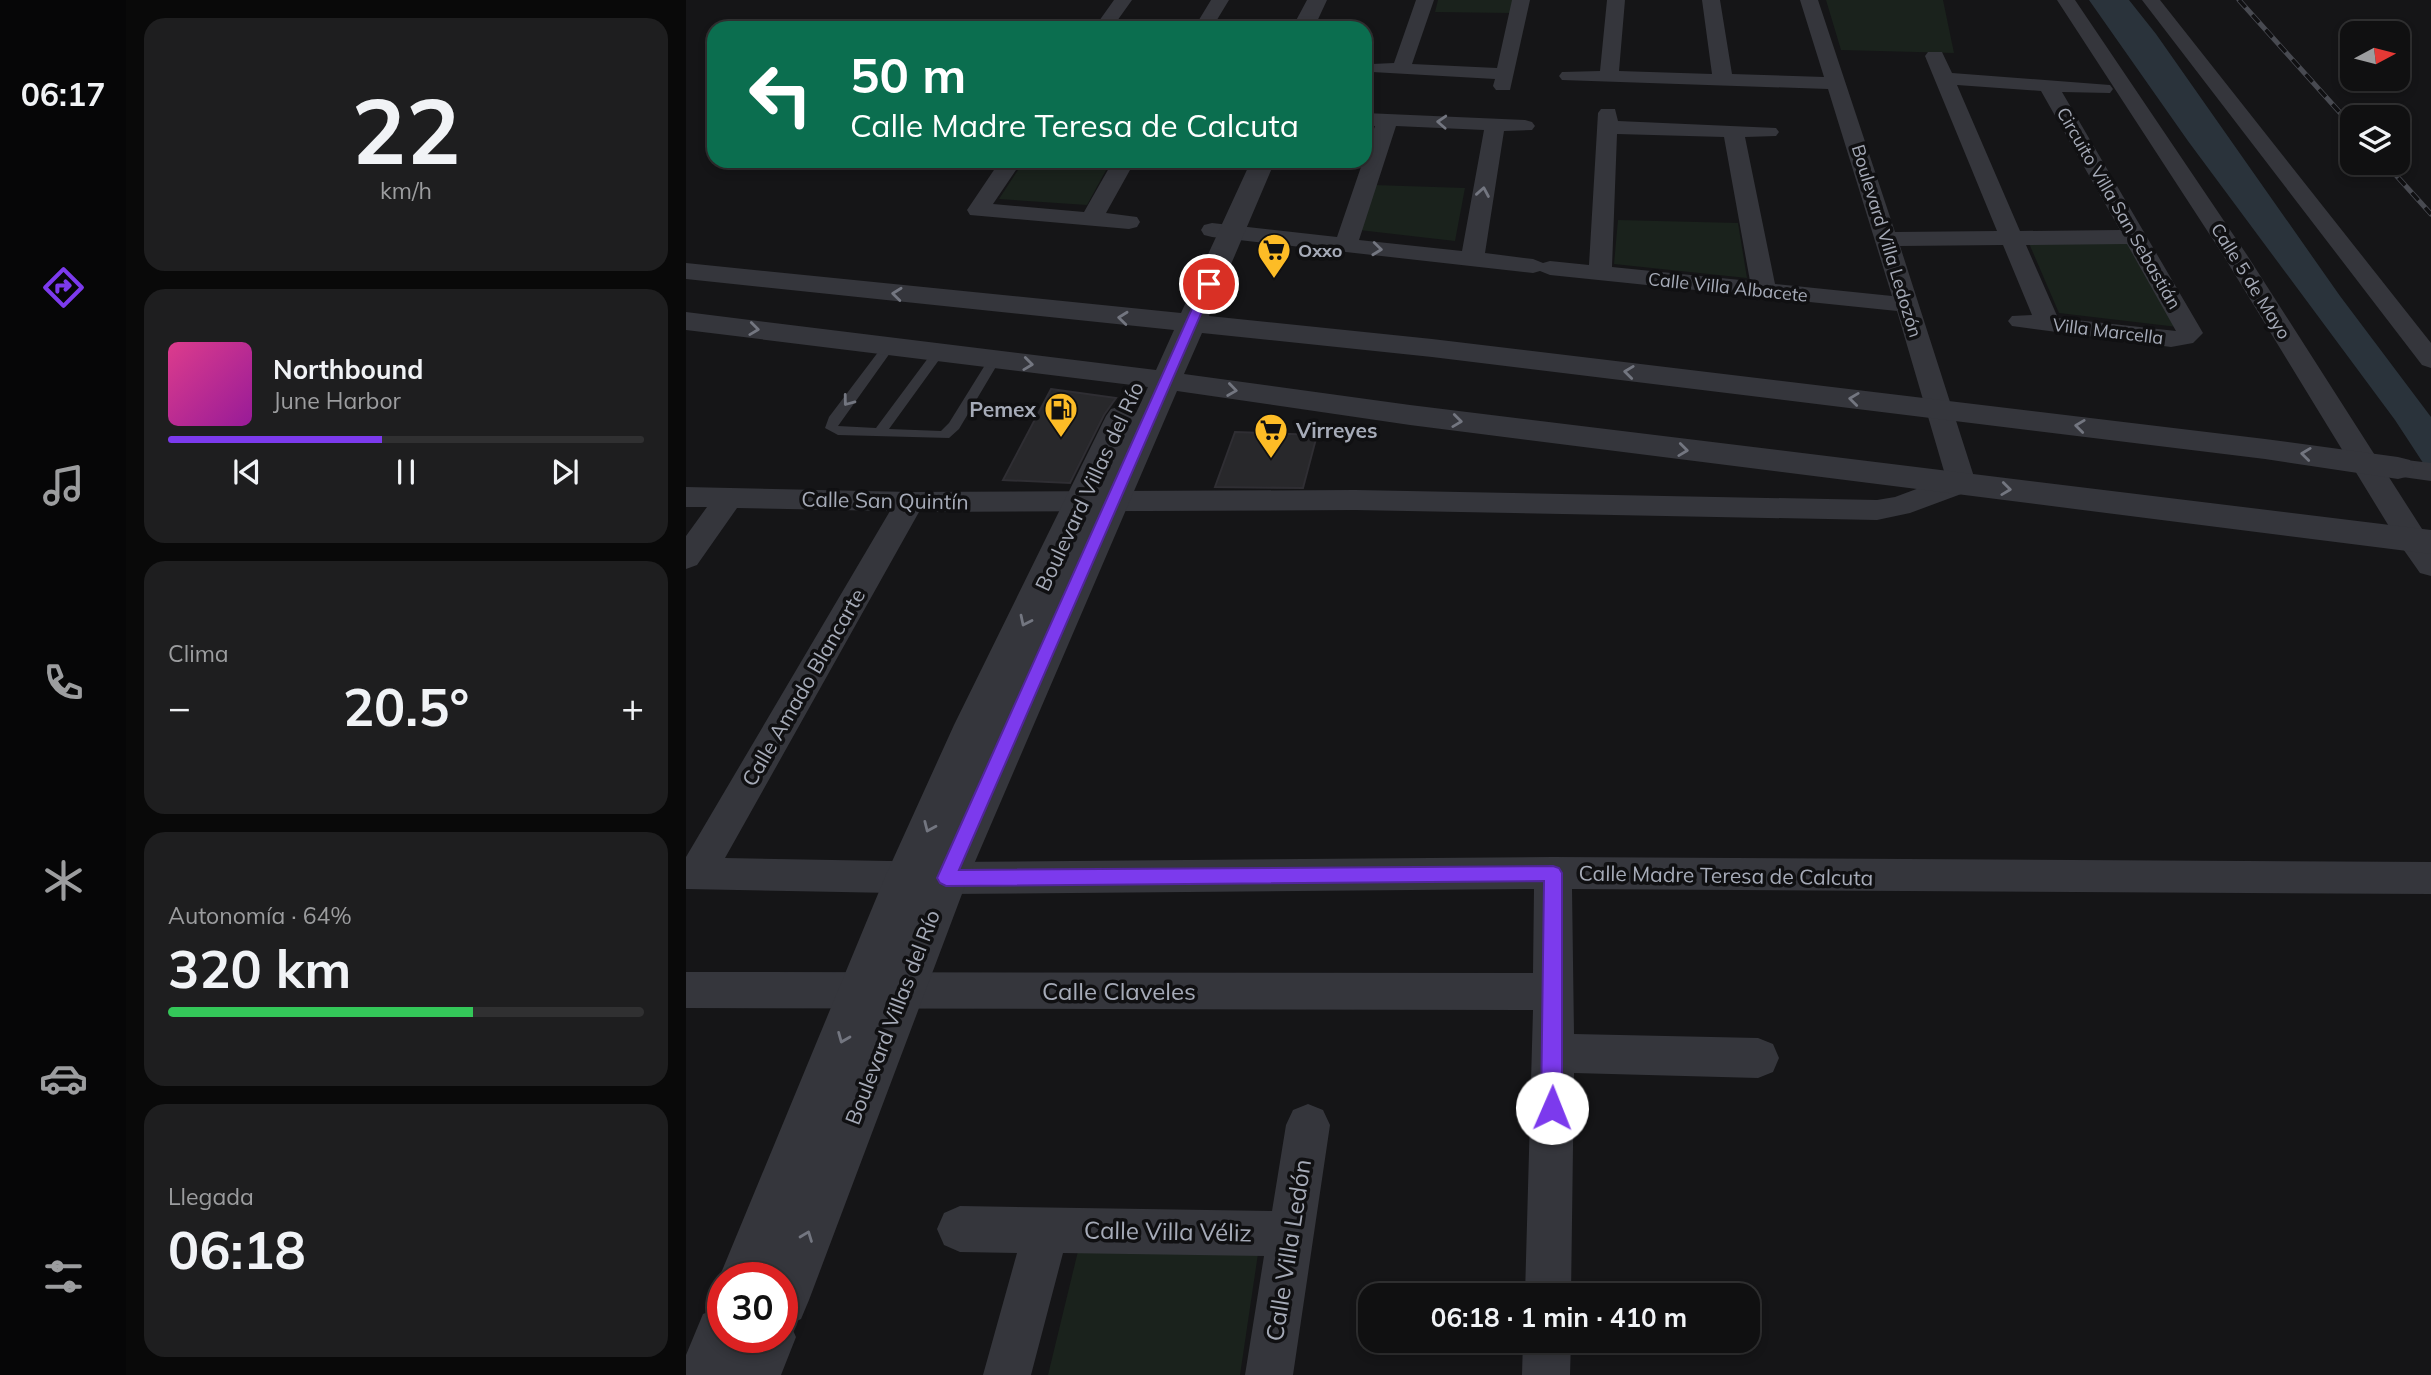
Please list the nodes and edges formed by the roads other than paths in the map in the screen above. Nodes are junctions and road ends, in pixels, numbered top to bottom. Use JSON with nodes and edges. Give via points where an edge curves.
{"nodes":[{"id":1,"x":1123,"y":0,"type":"edge"},
{"id":2,"x":1220,"y":0,"type":"edge"},
{"id":3,"x":1317,"y":0,"type":"edge"},
{"id":4,"x":1335,"y":0,"type":"edge"},
{"id":5,"x":1425,"y":0,"type":"edge"},
{"id":6,"x":1521,"y":0,"type":"edge"},
{"id":7,"x":1616,"y":0,"type":"edge"},
{"id":8,"x":1711,"y":0,"type":"edge"},
{"id":9,"x":1809,"y":0,"type":"edge"},
{"id":10,"x":2066,"y":0,"type":"edge"},
{"id":11,"x":2151,"y":0,"type":"edge"},
{"id":12,"x":1108,"y":21,"type":"edge"},
{"id":13,"x":1207,"y":21,"type":"edge"},
{"id":14,"x":1306,"y":21,"type":"edge"},
{"id":15,"x":1325,"y":21,"type":"edge"},
{"id":16,"x":1935,"y":56,"type":"dead end"},
{"id":17,"x":1379,"y":68,"type":"dead end"},
{"id":18,"x":1401,"y":69,"type":"junction"},
{"id":19,"x":1569,"y":76,"type":"dead end"},
{"id":20,"x":1608,"y":77,"type":"junction"},
{"id":21,"x":1944,"y":78,"type":"junction"},
{"id":22,"x":1723,"y":80,"type":"junction"},
{"id":23,"x":1836,"y":83,"type":"junction"},
{"id":24,"x":2048,"y":85,"type":"junction"},
{"id":25,"x":2103,"y":89,"type":"dead end"},
{"id":26,"x":1372,"y":119,"type":"edge"},
{"id":27,"x":1388,"y":120,"type":"junction"},
{"id":28,"x":1495,"y":124,"type":"junction"},
{"id":29,"x":1525,"y":126,"type":"dead end"},
{"id":30,"x":1733,"y":131,"type":"junction"},
{"id":31,"x":1769,"y":132,"type":"dead end"},
{"id":32,"x":1006,"y":168,"type":"edge"},
{"id":33,"x":1120,"y":168,"type":"edge"},
{"id":34,"x":1241,"y":168,"type":"edge"},
{"id":35,"x":1259,"y":168,"type":"edge"},
{"id":36,"x":1372,"y":168,"type":"edge"},
{"id":37,"x":1372,"y":168,"type":"edge"},
{"id":38,"x":1091,"y":219,"type":"junction"},
{"id":39,"x":1129,"y":222,"type":"dead end"},
{"id":40,"x":1224,"y":227,"type":"junction"},
{"id":41,"x":2013,"y":237,"type":"junction"},
{"id":42,"x":2136,"y":237,"type":"junction"},
{"id":43,"x":1886,"y":239,"type":"junction"},
{"id":44,"x":1347,"y":242,"type":"junction"},
{"id":45,"x":1472,"y":259,"type":"junction"},
{"id":46,"x":686,"y":271,"type":"edge"},
{"id":47,"x":1600,"y":274,"type":"junction"},
{"id":48,"x":1764,"y":292,"type":"junction"},
{"id":49,"x":1906,"y":305,"type":"junction"},
{"id":50,"x":2021,"y":320,"type":"dead end"},
{"id":51,"x":686,"y":321,"type":"edge"},
{"id":52,"x":1180,"y":323,"type":"junction"},
{"id":53,"x":2048,"y":324,"type":"junction"},
{"id":54,"x":2190,"y":330,"type":"joint"},
{"id":55,"x":889,"y":346,"type":"junction"},
{"id":56,"x":938,"y":353,"type":"junction"},
{"id":57,"x":994,"y":360,"type":"junction"},
{"id":58,"x":2431,"y":360,"type":"edge"},
{"id":59,"x":1152,"y":378,"type":"junction"},
{"id":60,"x":1941,"y":409,"type":"junction"},
{"id":61,"x":879,"y":433,"type":"junction"},
{"id":62,"x":2366,"y":462,"type":"junction"},
{"id":63,"x":2398,"y":468,"type":"joint"},
{"id":64,"x":2431,"y":472,"type":"edge"},
{"id":65,"x":1962,"y":483,"type":"junction"},
{"id":66,"x":686,"y":497,"type":"edge"},
{"id":67,"x":729,"y":498,"type":"junction"},
{"id":68,"x":1099,"y":501,"type":"junction"},
{"id":69,"x":910,"y":502,"type":"junction"},
{"id":70,"x":2425,"y":549,"type":"edge"},
{"id":71,"x":686,"y":558,"type":"edge"},
{"id":72,"x":691,"y":873,"type":"edge"},
{"id":73,"x":1553,"y":873,"type":"junction"},
{"id":74,"x":907,"y":877,"type":"junction"},
{"id":75,"x":946,"y":878,"type":"junction"},
{"id":76,"x":2431,"y":878,"type":"edge"},
{"id":77,"x":686,"y":990,"type":"edge"},
{"id":78,"x":881,"y":990,"type":"junction"},
{"id":79,"x":1553,"y":992,"type":"junction"},
{"id":80,"x":1553,"y":1053,"type":"junction"},
{"id":81,"x":1758,"y":1058,"type":"dead end"},
{"id":82,"x":1308,"y":1125,"type":"dead end"},
{"id":83,"x":960,"y":1228,"type":"dead end"},
{"id":84,"x":1046,"y":1229,"type":"junction"},
{"id":85,"x":1290,"y":1234,"type":"junction"},
{"id":86,"x":754,"y":1262,"type":"edge"},
{"id":87,"x":794,"y":1262,"type":"edge"},
{"id":88,"x":1548,"y":1283,"type":"edge"},
{"id":89,"x":715,"y":1353,"type":"edge"},
{"id":90,"x":762,"y":1353,"type":"edge"},
{"id":91,"x":1547,"y":1353,"type":"edge"},
{"id":92,"x":706,"y":1375,"type":"edge"},
{"id":93,"x":753,"y":1375,"type":"edge"},
{"id":94,"x":1007,"y":1375,"type":"edge"},
{"id":95,"x":1269,"y":1375,"type":"edge"},
{"id":96,"x":1546,"y":1375,"type":"edge"}],
"edges":[{"from":1,"to":12,"type":"street"},
{"from":2,"to":13,"type":"street"},
{"from":3,"to":14,"type":"street"},
{"from":4,"to":15,"type":"street"},
{"from":5,"to":18,"type":"street"},
{"from":6,"to":18,"type":"street","via":[[1504,80]]},
{"from":7,"to":20,"type":"street"},
{"from":8,"to":22,"type":"street"},
{"from":9,"to":23,"type":"street","name":"Boulevard Villa Ledozón"},
{"from":10,"to":62,"type":"street","name":"Calle 5 de Mayo"},
{"from":11,"to":58,"type":"street"},
{"from":16,"to":21,"type":"street"},
{"from":17,"to":18,"type":"street"},
{"from":19,"to":20,"type":"street"},
{"from":20,"to":22,"type":"street"},
{"from":21,"to":24,"type":"street","name":"Circuito Villa San Sebastián"},
{"from":21,"to":41,"type":"street"},
{"from":22,"to":23,"type":"street"},
{"from":23,"to":43,"type":"street","name":"Boulevard Villa Ledozón"},
{"from":24,"to":25,"type":"street","name":"Circuito Villa San Sebastián"},
{"from":24,"to":42,"type":"street","name":"Circuito Villa San Sebastián"},
{"from":26,"to":27,"type":"street"},
{"from":28,"to":27,"type":"street","one_way":true},
{"from":27,"to":36,"type":"street"},
{"from":28,"to":29,"type":"street"},
{"from":45,"to":28,"type":"street","one_way":true},
{"from":30,"to":31,"type":"street"},
{"from":30,"to":47,"type":"street","via":[[1607,120]]},
{"from":30,"to":48,"type":"street"},
{"from":32,"to":38,"type":"street","via":[[978,211]]},
{"from":33,"to":38,"type":"street"},
{"from":34,"to":40,"type":"street","name":"Boulevard Villas del Río"},
{"from":35,"to":40,"type":"street","name":"Boulevard Villas del Río"},
{"from":37,"to":44,"type":"street"},
{"from":38,"to":39,"type":"street"},
{"from":40,"to":44,"type":"street","name":"Calle Villa Albacete"},
{"from":40,"to":52,"type":"street","name":"Boulevard Villas del Río"},
{"from":41,"to":42,"type":"street"},
{"from":41,"to":43,"type":"street"},
{"from":41,"to":53,"type":"street"},
{"from":42,"to":54,"type":"street","name":"Circuito Villa San Sebastián"},
{"from":43,"to":49,"type":"street","name":"Boulevard Villa Ledozón"},
{"from":44,"to":45,"type":"street","name":"Calle Villa Albacete","one_way":true},
{"from":45,"to":47,"type":"street","name":"Calle Villa Albacete"},
{"from":52,"to":46,"type":"street","one_way":true},
{"from":47,"to":48,"type":"street","name":"Calle Villa Albacete"},
{"from":48,"to":49,"type":"street","name":"Calle Villa Albacete"},
{"from":49,"to":60,"type":"street","name":"Boulevard Villa Ledozón"},
{"from":50,"to":53,"type":"street","name":"Villa Marcella"},
{"from":51,"to":55,"type":"street","one_way":true},
{"from":52,"to":59,"type":"street","name":"Boulevard Villas del Río"},
{"from":60,"to":52,"type":"street","one_way":true},
{"from":53,"to":54,"type":"street","name":"Villa Marcella","via":[[2171,339],[2187,336]]},
{"from":55,"to":56,"type":"street"},
{"from":55,"to":61,"type":"lane","one_way":true,"via":[[831,428]]},
{"from":56,"to":57,"type":"street"},
{"from":56,"to":61,"type":"lane"},
{"from":57,"to":59,"type":"street","one_way":true},
{"from":57,"to":61,"type":"lane","via":[[944,435]]},
{"from":59,"to":65,"type":"street","one_way":true,"via":[[1410,415]]},
{"from":59,"to":68,"type":"street","name":"Boulevard Villas del Río"},
{"from":62,"to":60,"type":"street","one_way":true},
{"from":60,"to":65,"type":"street","name":"Boulevard Villa Ledozón"},
{"from":62,"to":63,"type":"street"},
{"from":62,"to":70,"type":"street","name":"Calle 5 de Mayo"},
{"from":63,"to":64,"type":"street"},
{"from":65,"to":68,"type":"street","name":"Calle San Quintín","via":[[1877,510],[1355,500]]},
{"from":65,"to":70,"type":"street","one_way":true},
{"from":66,"to":67,"type":"street","name":"Calle San Quintín"},
{"from":67,"to":69,"type":"street","name":"Calle San Quintín"},
{"from":67,"to":71,"type":"street"},
{"from":68,"to":69,"type":"street","name":"Calle San Quintín"},
{"from":68,"to":74,"type":"street","name":"Boulevard Villas del Río","one_way":true,"via":[[974,725]]},
{"from":68,"to":75,"type":"street","name":"Boulevard Villas del Río"},
{"from":69,"to":72,"type":"street","name":"Calle Amado Blancarte"},
{"from":72,"to":74,"type":"street","name":"Calle Madre Teresa de Calcuta"},
{"from":73,"to":75,"type":"street","name":"Calle Madre Teresa de Calcuta"},
{"from":73,"to":76,"type":"street","name":"Calle Madre Teresa de Calcuta"},
{"from":73,"to":79,"type":"street"},
{"from":74,"to":75,"type":"street","name":"Calle Madre Teresa de Calcuta"},
{"from":74,"to":78,"type":"street","name":"Boulevard Villas del Río"},
{"from":75,"to":78,"type":"street","name":"Boulevard Villas del Río"},
{"from":77,"to":78,"type":"street","name":"Calle Claveles"},
{"from":78,"to":79,"type":"street","name":"Calle Claveles"},
{"from":78,"to":86,"type":"street","name":"Boulevard Villas del Río","one_way":true},
{"from":87,"to":78,"type":"street","name":"Boulevard Villas del Río","one_way":true},
{"from":79,"to":80,"type":"street"},
{"from":80,"to":81,"type":"street"},
{"from":80,"to":88,"type":"street"},
{"from":82,"to":85,"type":"street","name":"Calle Villa Ledón"},
{"from":83,"to":84,"type":"street","name":"Calle Villa Véliz"},
{"from":84,"to":85,"type":"street","name":"Calle Villa Véliz"},
{"from":84,"to":94,"type":"street"},
{"from":85,"to":95,"type":"street","name":"Calle Villa Ledón"},
{"from":89,"to":92,"type":"street"},
{"from":90,"to":93,"type":"street"},
{"from":91,"to":96,"type":"street"}]}
